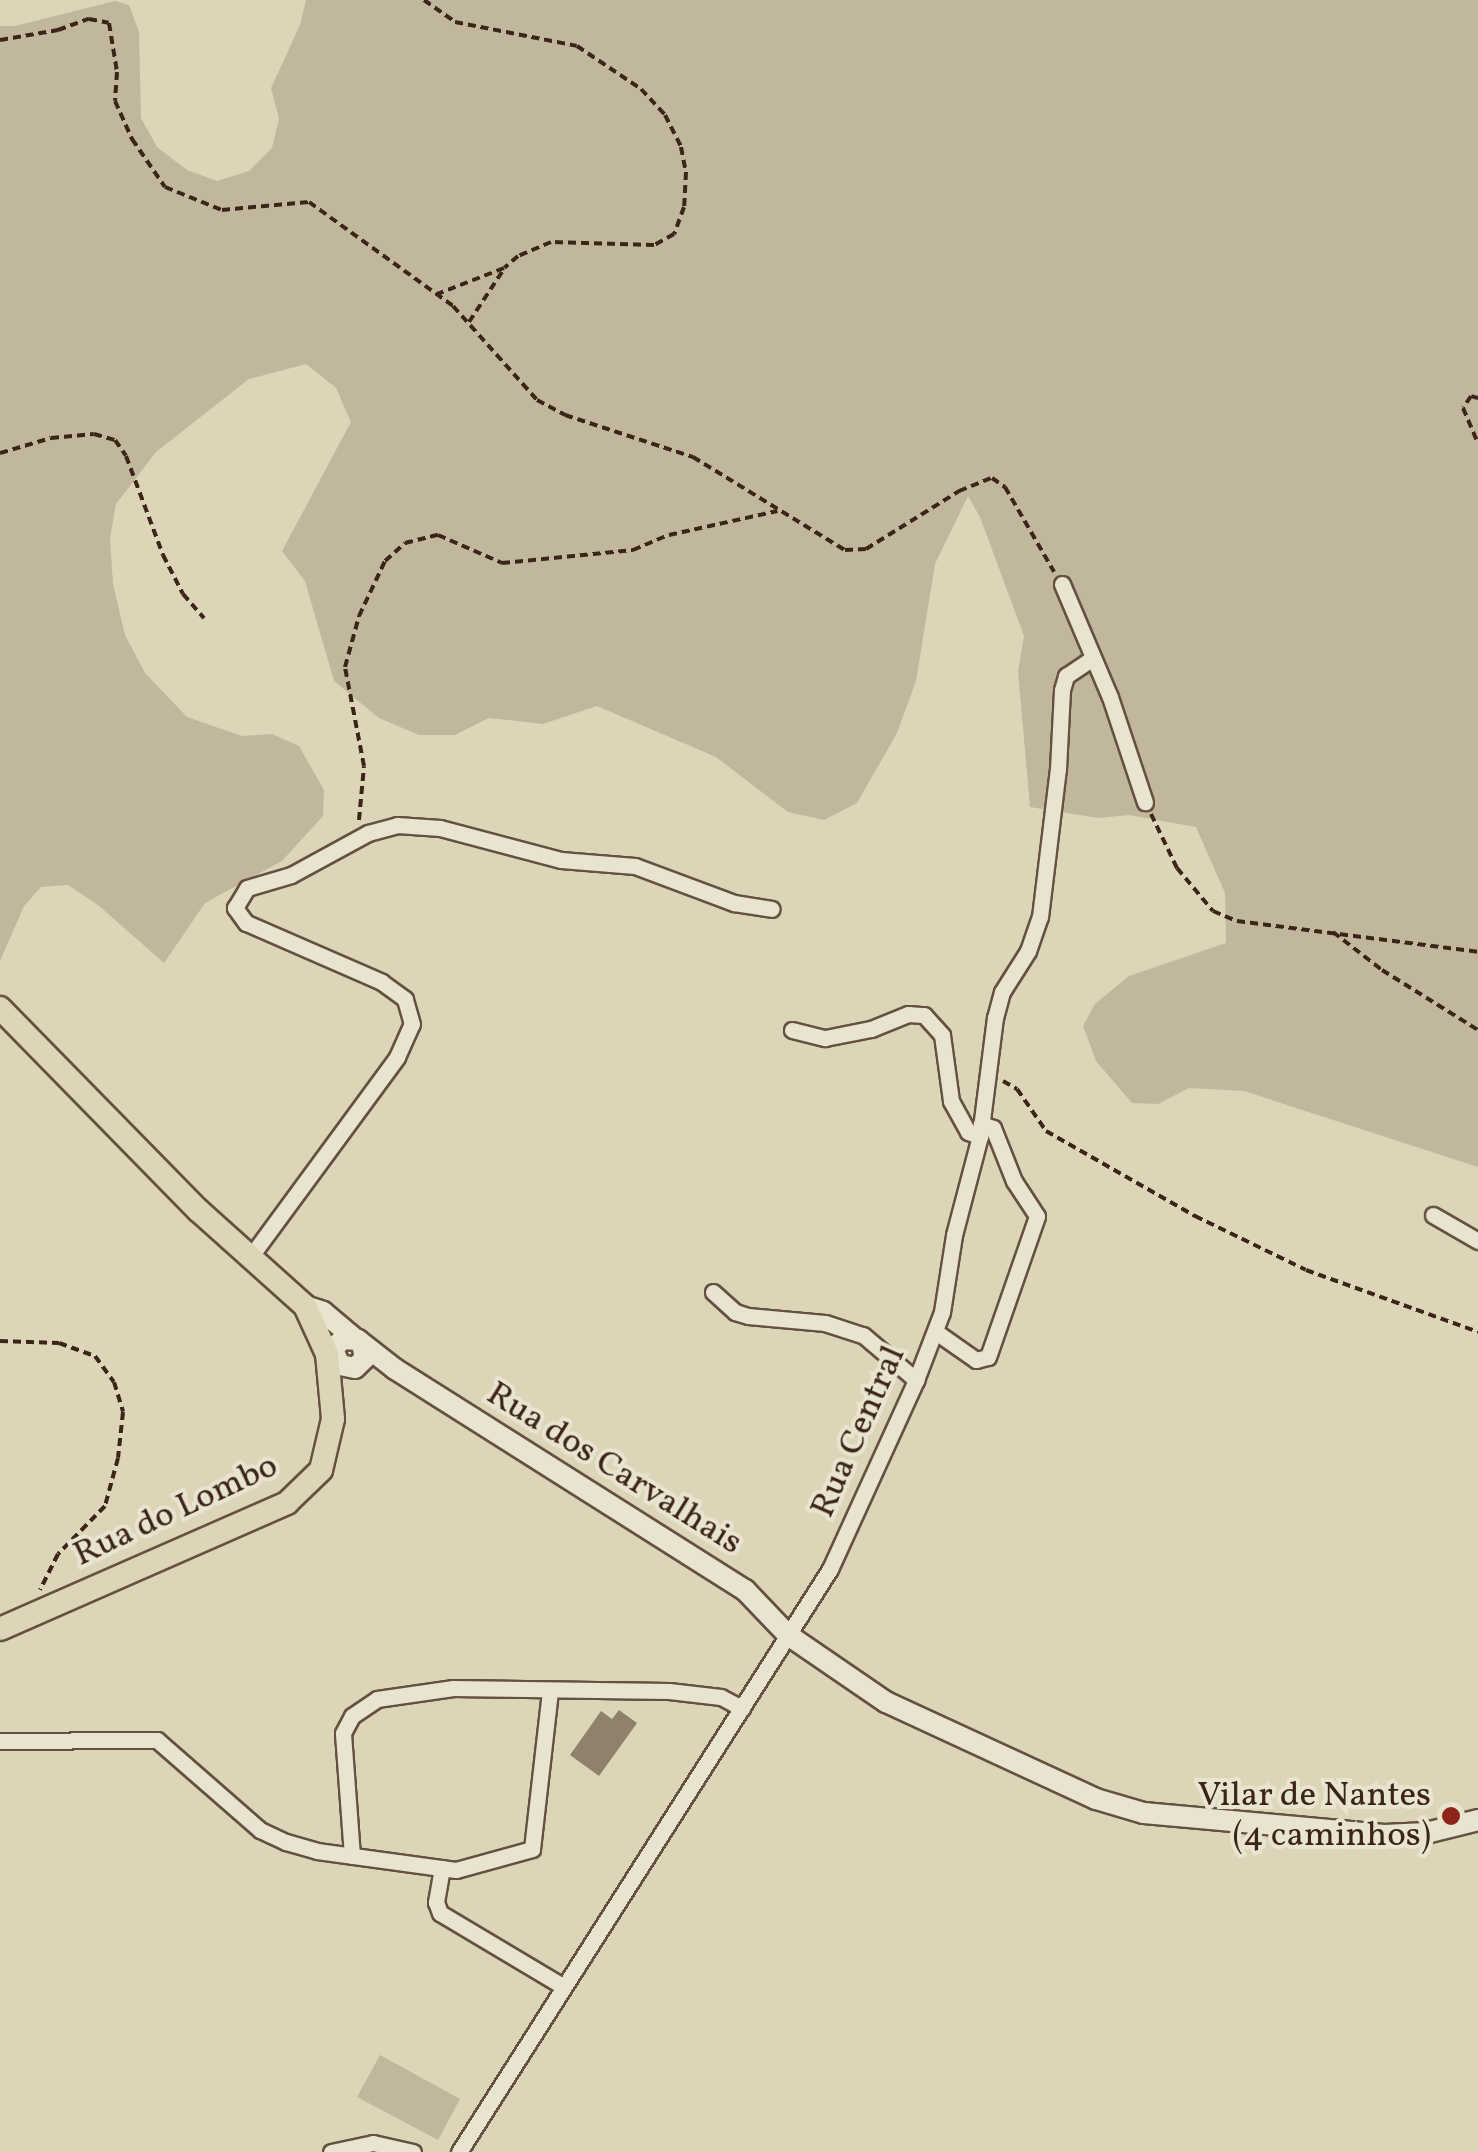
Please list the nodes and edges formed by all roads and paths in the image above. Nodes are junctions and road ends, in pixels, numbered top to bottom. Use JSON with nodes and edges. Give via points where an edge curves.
{"nodes":[{"id":1,"x":424,"y":0,"type":"edge"},
{"id":2,"x":0,"y":40,"type":"edge"},
{"id":3,"x":504,"y":268,"type":"junction"},
{"id":4,"x":437,"y":294,"type":"junction"},
{"id":5,"x":469,"y":322,"type":"junction"},
{"id":6,"x":1478,"y":398,"type":"edge"},
{"id":7,"x":1478,"y":444,"type":"edge"},
{"id":8,"x":0,"y":453,"type":"edge"},
{"id":9,"x":780,"y":510,"type":"junction"},
{"id":10,"x":1062,"y":584,"type":"joint"},
{"id":11,"x":204,"y":618,"type":"dead end"},
{"id":12,"x":1091,"y":659,"type":"junction"},
{"id":13,"x":1145,"y":802,"type":"joint"},
{"id":14,"x":357,"y":839,"type":"junction"},
{"id":15,"x":772,"y":908,"type":"dead end"},
{"id":16,"x":1330,"y":930,"type":"junction"},
{"id":17,"x":1478,"y":952,"type":"edge"},
{"id":18,"x":0,"y":1008,"type":"edge"},
{"id":19,"x":792,"y":1030,"type":"dead end"},
{"id":20,"x":1478,"y":1030,"type":"edge"},
{"id":21,"x":987,"y":1078,"type":"junction"},
{"id":22,"x":980,"y":1130,"type":"junction"},
{"id":23,"x":1433,"y":1216,"type":"dead end"},
{"id":24,"x":1478,"y":1241,"type":"edge"},
{"id":25,"x":251,"y":1256,"type":"junction"},
{"id":26,"x":713,"y":1292,"type":"dead end"},
{"id":27,"x":936,"y":1332,"type":"junction"},
{"id":28,"x":1478,"y":1332,"type":"edge"},
{"id":29,"x":0,"y":1342,"type":"edge"},
{"id":30,"x":344,"y":1359,"type":"junction"},
{"id":31,"x":916,"y":1380,"type":"junction"},
{"id":32,"x":28,"y":1617,"type":"junction"},
{"id":33,"x":0,"y":1629,"type":"edge"},
{"id":34,"x":788,"y":1635,"type":"junction"},
{"id":35,"x":550,"y":1692,"type":"junction"},
{"id":36,"x":742,"y":1708,"type":"junction"},
{"id":37,"x":0,"y":1742,"type":"edge"},
{"id":38,"x":1473,"y":1825,"type":"edge"},
{"id":39,"x":352,"y":1856,"type":"junction"},
{"id":40,"x":442,"y":1868,"type":"junction"},
{"id":41,"x":564,"y":1987,"type":"junction"},
{"id":42,"x":332,"y":2152,"type":"edge"},
{"id":43,"x":413,"y":2152,"type":"edge"},
{"id":44,"x":459,"y":2152,"type":"edge"}],
"edges":[{"from":1,"to":3,"type":"path","via":[[455,22],[578,46],[641,89],[665,114],[681,147],[684,206],[674,234],[654,245],[552,242]]},
{"from":2,"to":4,"type":"path","via":[[89,18],[109,23],[115,102],[164,187],[222,210],[309,202]]},
{"from":3,"to":4,"type":"path"},
{"from":3,"to":5,"type":"path"},
{"from":4,"to":5,"type":"path"},
{"from":5,"to":9,"type":"path","via":[[537,400],[693,458]]},
{"from":6,"to":7,"type":"path","via":[[1463,408]]},
{"from":8,"to":11,"type":"path","via":[[51,438],[94,434],[116,440],[163,555]]},
{"from":9,"to":10,"type":"path","via":[[845,550],[866,549],[958,491],[992,478],[1006,487]]},
{"from":9,"to":14,"type":"path","via":[[669,535],[633,550],[502,563],[438,535],[405,543],[384,561],[345,667],[364,766]]},
{"from":10,"to":12,"type":"street"},
{"from":12,"to":13,"type":"street"},
{"from":12,"to":21,"type":"street","name":"Rua Central","via":[[1066,676],[1062,690],[1040,917],[1028,952],[1002,992]]},
{"from":13,"to":16,"type":"path","via":[[1177,868],[1213,911],[1237,920]]},
{"from":14,"to":15,"type":"street","via":[[397,825],[440,828],[561,860],[635,866],[734,903]]},
{"from":14,"to":25,"type":"street","via":[[291,875],[247,888],[234,908],[246,923],[382,982],[405,999],[412,1024],[387,1072]]},
{"from":16,"to":17,"type":"path"},
{"from":16,"to":20,"type":"path"},
{"from":18,"to":25,"type":"main road","via":[[184,1197]]},
{"from":19,"to":22,"type":"street","via":[[825,1038],[924,1015],[942,1035],[950,1101],[968,1132]]},
{"from":21,"to":22,"type":"street","name":"Rua Central"},
{"from":21,"to":28,"type":"path","via":[[1017,1090],[1046,1131],[1195,1216],[1306,1270]]},
{"from":22,"to":27,"type":"street","name":"Rua Central"},
{"from":22,"to":27,"type":"street","via":[[994,1128],[1014,1181],[1037,1216],[988,1357],[976,1360]]},
{"from":23,"to":24,"type":"street"},
{"from":25,"to":30,"type":"main road","via":[[306,1306]]},
{"from":26,"to":31,"type":"street","via":[[748,1316],[825,1323],[864,1336]]},
{"from":27,"to":31,"type":"street","name":"Rua Central"},
{"from":29,"to":32,"type":"path","via":[[59,1343],[95,1356],[114,1382],[123,1412],[105,1506],[58,1554]]},
{"from":30,"to":32,"type":"main road","name":"Rua do Lombo","via":[[330,1446],[306,1490],[256,1520]]},
{"from":30,"to":34,"type":"main road","name":"Rua dos Carvalhais","via":[[395,1370],[745,1590]]},
{"from":31,"to":34,"type":"street","name":"Rua Central","via":[[830,1569]]},
{"from":32,"to":33,"type":"main road","name":"Rua do Lombo"},
{"from":34,"to":36,"type":"street","name":"Rua Central"},
{"from":34,"to":38,"type":"main road","name":"Rua dos Carvalhais","via":[[937,1728],[1144,1813],[1384,1836]]},
{"from":35,"to":36,"type":"street","via":[[669,1690],[721,1697]]},
{"from":35,"to":39,"type":"street","via":[[452,1688],[407,1692],[362,1707],[344,1733]]},
{"from":35,"to":40,"type":"street","via":[[532,1849]]},
{"from":36,"to":41,"type":"street","name":"Rua Central"},
{"from":37,"to":39,"type":"street","via":[[157,1740],[260,1830]]},
{"from":39,"to":40,"type":"street"},
{"from":40,"to":41,"type":"street","via":[[440,1912]]},
{"from":41,"to":44,"type":"street","name":"Rua Central"},
{"from":42,"to":43,"type":"street","via":[[373,2143]]}]}
